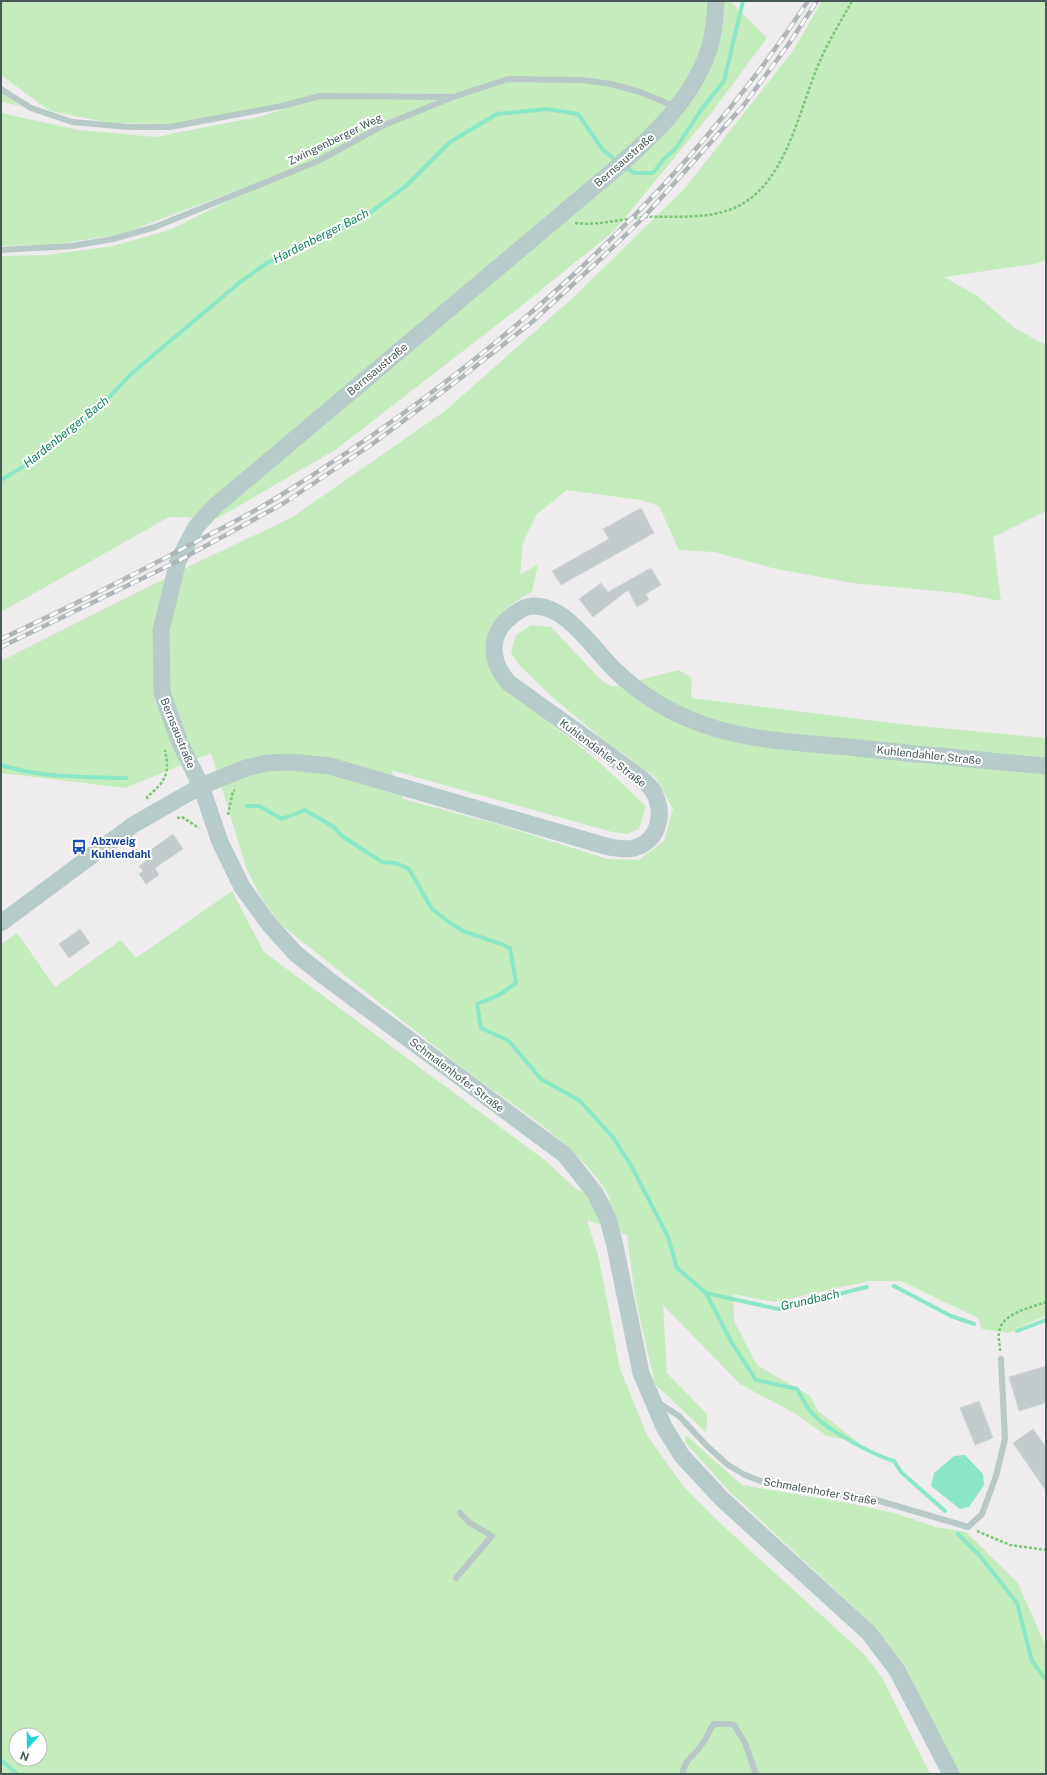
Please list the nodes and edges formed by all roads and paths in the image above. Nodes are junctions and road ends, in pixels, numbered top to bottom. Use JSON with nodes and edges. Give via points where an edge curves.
{"nodes":[{"id":1,"x":716,"y":1,"type":"edge"},
{"id":2,"x":852,"y":1,"type":"edge"},
{"id":3,"x":1,"y":89,"type":"edge"},
{"id":4,"x":453,"y":97,"type":"junction"},
{"id":5,"x":677,"y":108,"type":"junction"},
{"id":6,"x":592,"y":225,"type":"dead end"},
{"id":7,"x":1,"y":250,"type":"edge"},
{"id":8,"x":165,"y":749,"type":"dead end"},
{"id":9,"x":1046,"y":766,"type":"edge"},
{"id":10,"x":201,"y":786,"type":"junction"},
{"id":11,"x":155,"y":812,"type":"junction"},
{"id":12,"x":176,"y":819,"type":"dead end"},
{"id":13,"x":199,"y":828,"type":"dead end"},
{"id":14,"x":1,"y":923,"type":"edge"},
{"id":15,"x":1046,"y":1302,"type":"edge"},
{"id":16,"x":1001,"y":1359,"type":"joint"},
{"id":17,"x":650,"y":1398,"type":"junction"},
{"id":18,"x":460,"y":1513,"type":"dead end"},
{"id":19,"x":968,"y":1527,"type":"junction"},
{"id":20,"x":1046,"y":1550,"type":"edge"},
{"id":21,"x":456,"y":1578,"type":"dead end"},
{"id":22,"x":682,"y":1774,"type":"edge"},
{"id":23,"x":756,"y":1774,"type":"edge"},
{"id":24,"x":952,"y":1774,"type":"edge"}],
"edges":[{"from":1,"to":5,"type":"main road","name":"Bernsaustraße","via":[[710,48],[698,76]]},
{"from":2,"to":6,"type":"path","via":[[817,67],[785,154],[766,184],[749,200],[730,210],[712,215],[644,217]]},
{"from":3,"to":4,"type":"lane","via":[[30,108],[65,120],[129,127],[170,127],[282,106],[320,96]]},
{"from":4,"to":5,"type":"lane","name":"Zwingenberger Weg","via":[[508,79],[582,80],[640,92]]},
{"from":4,"to":7,"type":"lane","name":"Zwingenberger Weg","via":[[382,126],[318,161],[155,227],[113,239],[72,246]]},
{"from":5,"to":10,"type":"main road","name":"Bernsaustraße","via":[[636,151],[214,507],[196,527],[178,561],[161,630],[162,692],[180,743]]},
{"from":8,"to":11,"type":"path","via":[[168,764],[166,777],[147,797]]},
{"from":9,"to":10,"type":"main road","name":"Kuhlendahler Straße","via":[[790,742],[717,730],[668,710],[653,700],[618,673],[561,614],[548,608],[533,606],[520,610],[504,621],[498,630],[494,641],[496,664],[500,673],[509,683],[628,769],[652,790],[658,803],[660,820],[656,830],[644,843],[634,848],[610,847],[330,766],[290,762],[266,763]]},
{"from":10,"to":11,"type":"main road","name":"Kuhlendahler Straße"},
{"from":10,"to":17,"type":"main road","name":"Schmalenhofer Straße","via":[[220,842],[242,887],[269,924],[295,953],[565,1155],[595,1193],[608,1219],[641,1373]]},
{"from":11,"to":14,"type":"main road","name":"Kuhlendahler Straße","via":[[133,825]]},
{"from":12,"to":13,"type":"path","via":[[182,817]]},
{"from":15,"to":16,"type":"path","via":[[1012,1315],[1003,1322],[999,1333]]},
{"from":16,"to":19,"type":"lane","via":[[1005,1439],[996,1476],[982,1514]]},
{"from":17,"to":19,"type":"lane","name":"Schmalenhofer Straße","via":[[679,1416],[728,1465],[745,1475],[766,1482],[873,1499]]},
{"from":17,"to":24,"type":"main road","name":"Schmalenhofer Straße","via":[[682,1456],[722,1499],[869,1633],[897,1670]]},
{"from":18,"to":21,"type":"lane","via":[[470,1523],[492,1536]]},
{"from":19,"to":20,"type":"path","via":[[1010,1545]]},
{"from":22,"to":23,"type":"lane","via":[[686,1762],[704,1743],[707,1732],[714,1724],[732,1724],[745,1743]]}]}
